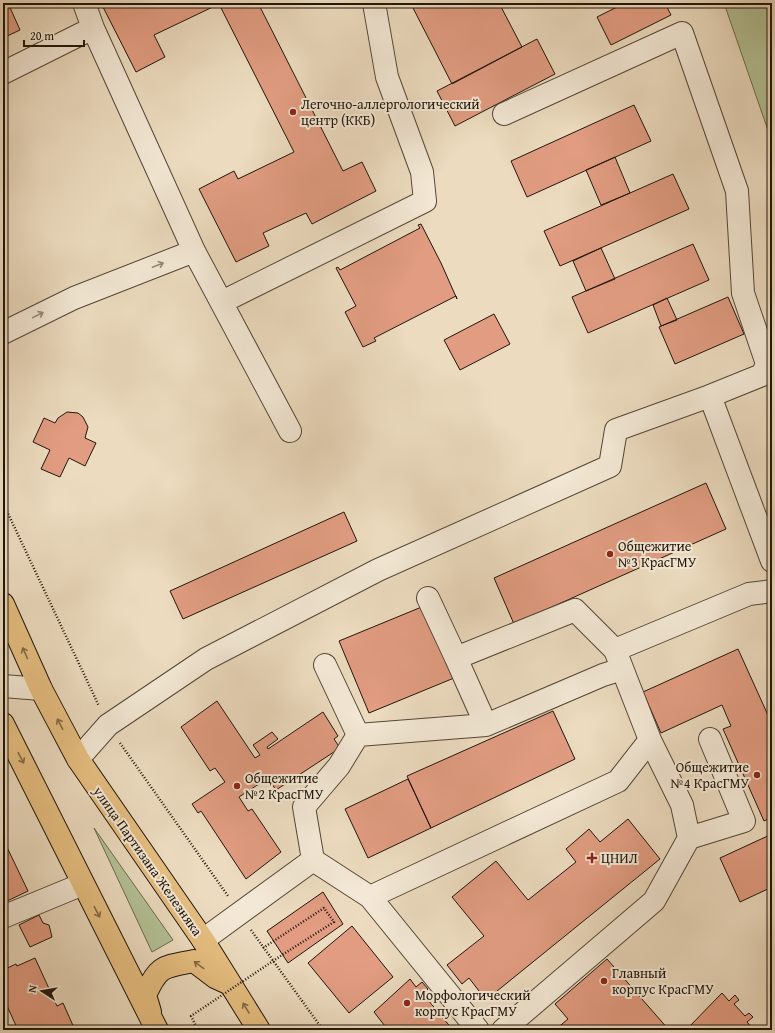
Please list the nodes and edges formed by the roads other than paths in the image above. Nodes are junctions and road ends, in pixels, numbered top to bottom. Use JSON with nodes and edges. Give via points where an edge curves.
{"nodes":[{"id":1,"x":84,"y":3,"type":"edge"},
{"id":2,"x":374,"y":3,"type":"edge"},
{"id":3,"x":94,"y":28,"type":"junction"},
{"id":4,"x":3,"y":73,"type":"edge"},
{"id":5,"x":504,"y":114,"type":"dead end"},
{"id":6,"x":194,"y":251,"type":"junction"},
{"id":7,"x":222,"y":302,"type":"junction"},
{"id":8,"x":3,"y":333,"type":"edge"},
{"id":9,"x":710,"y":396,"type":"junction"},
{"id":10,"x":290,"y":431,"type":"dead end"},
{"id":11,"x":772,"y":561,"type":"edge"},
{"id":12,"x":772,"y":591,"type":"edge"},
{"id":13,"x":428,"y":598,"type":"dead end"},
{"id":14,"x":3,"y":604,"type":"edge"},
{"id":15,"x":456,"y":658,"type":"junction"},
{"id":16,"x":618,"y":659,"type":"junction"},
{"id":17,"x":325,"y":664,"type":"dead end"},
{"id":18,"x":3,"y":686,"type":"edge"},
{"id":19,"x":41,"y":689,"type":"junction"},
{"id":20,"x":3,"y":724,"type":"edge"},
{"id":21,"x":486,"y":725,"type":"junction"},
{"id":22,"x":358,"y":735,"type":"junction"},
{"id":23,"x":710,"y":739,"type":"dead end"},
{"id":24,"x":650,"y":740,"type":"junction"},
{"id":25,"x":78,"y":759,"type":"junction"},
{"id":26,"x":689,"y":838,"type":"junction"},
{"id":27,"x":313,"y":860,"type":"junction"},
{"id":28,"x":83,"y":884,"type":"junction"},
{"id":29,"x":370,"y":898,"type":"junction"},
{"id":30,"x":3,"y":918,"type":"edge"},
{"id":31,"x":203,"y":940,"type":"junction"},
{"id":32,"x":232,"y":986,"type":"junction"},
{"id":33,"x":155,"y":1027,"type":"edge"},
{"id":34,"x":259,"y":1030,"type":"edge"},
{"id":35,"x":478,"y":1030,"type":"edge"},
{"id":36,"x":503,"y":1030,"type":"edge"}],
"edges":[{"from":1,"to":3,"type":"street"},
{"from":2,"to":7,"type":"street","via":[[386,77],[422,172],[425,201]]},
{"from":3,"to":4,"type":"street"},
{"from":3,"to":6,"type":"street"},
{"from":5,"to":9,"type":"street","via":[[682,33],[737,192],[743,293],[767,364],[762,375]]},
{"from":6,"to":7,"type":"street"},
{"from":8,"to":6,"type":"street","one_way":true,"via":[[74,298]]},
{"from":7,"to":10,"type":"street"},
{"from":9,"to":11,"type":"street"},
{"from":9,"to":25,"type":"street","via":[[616,430],[610,466],[378,570],[206,659],[108,725]]},
{"from":12,"to":16,"type":"street","via":[[749,594]]},
{"from":13,"to":15,"type":"street"},
{"from":19,"to":14,"type":"main road","name":"улица Партизана Железняка","one_way":true},
{"from":15,"to":16,"type":"street","via":[[575,610]]},
{"from":15,"to":21,"type":"street"},
{"from":16,"to":21,"type":"street","via":[[602,674]]},
{"from":16,"to":24,"type":"street"},
{"from":17,"to":22,"type":"street"},
{"from":18,"to":19,"type":"street"},
{"from":25,"to":19,"type":"main road","name":"улица Партизана Железняка","one_way":true},
{"from":20,"to":28,"type":"main road","one_way":true},
{"from":21,"to":22,"type":"street"},
{"from":22,"to":27,"type":"street","via":[[340,766],[304,807]]},
{"from":23,"to":26,"type":"street","via":[[744,821]]},
{"from":24,"to":26,"type":"street","via":[[682,805]]},
{"from":24,"to":29,"type":"street","via":[[618,780]]},
{"from":25,"to":31,"type":"main road","name":"улица Партизана Железняка"},
{"from":26,"to":36,"type":"street","via":[[654,901]]},
{"from":27,"to":29,"type":"street"},
{"from":27,"to":31,"type":"street"},
{"from":28,"to":30,"type":"street"},
{"from":28,"to":33,"type":"main road","one_way":true},
{"from":29,"to":35,"type":"street"},
{"from":31,"to":32,"type":"main road","name":"улица Партизана Железняка"},
{"from":32,"to":33,"type":"main road","one_way":true,"via":[[194,961],[165,967],[153,977],[145,995]]},
{"from":34,"to":32,"type":"main road","name":"улица Партизана Железняка","one_way":true}]}
